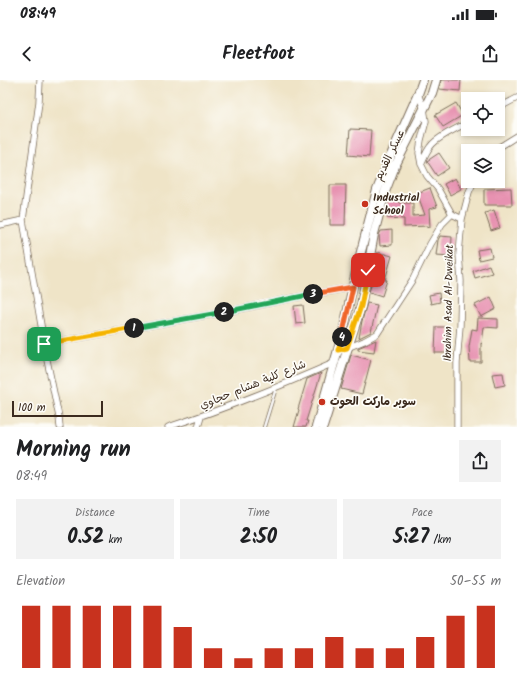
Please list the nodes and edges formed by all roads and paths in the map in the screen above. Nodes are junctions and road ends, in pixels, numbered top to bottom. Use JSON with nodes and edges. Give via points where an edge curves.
{"nodes":[{"id":1,"x":40,"y":80,"type":"edge"},
{"id":2,"x":423,"y":80,"type":"edge"},
{"id":3,"x":436,"y":80,"type":"edge"},
{"id":4,"x":418,"y":94,"type":"junction"},
{"id":5,"x":517,"y":98,"type":"edge"},
{"id":6,"x":505,"y":104,"type":"edge"},
{"id":7,"x":424,"y":109,"type":"junction"},
{"id":8,"x":461,"y":126,"type":"edge"},
{"id":9,"x":517,"y":136,"type":"edge"},
{"id":10,"x":504,"y":144,"type":"edge"},
{"id":11,"x":421,"y":164,"type":"junction"},
{"id":12,"x":471,"y":188,"type":"edge"},
{"id":13,"x":452,"y":214,"type":"junction"},
{"id":14,"x":462,"y":219,"type":"junction"},
{"id":15,"x":23,"y":220,"type":"junction"},
{"id":16,"x":0,"y":225,"type":"edge"},
{"id":17,"x":353,"y":287,"type":"junction"},
{"id":18,"x":44,"y":344,"type":"junction"},
{"id":19,"x":347,"y":348,"type":"junction"},
{"id":20,"x":338,"y":350,"type":"junction"},
{"id":21,"x":344,"y":359,"type":"junction"},
{"id":22,"x":334,"y":363,"type":"junction"},
{"id":23,"x":276,"y":388,"type":"junction"},
{"id":24,"x":201,"y":417,"type":"junction"},
{"id":25,"x":60,"y":427,"type":"edge"},
{"id":26,"x":168,"y":427,"type":"edge"},
{"id":27,"x":198,"y":427,"type":"edge"},
{"id":28,"x":264,"y":427,"type":"edge"},
{"id":29,"x":316,"y":427,"type":"edge"},
{"id":30,"x":323,"y":427,"type":"edge"},
{"id":31,"x":458,"y":427,"type":"edge"}],
"edges":[{"from":1,"to":15,"type":"street"},
{"from":2,"to":4,"type":"street","name":"عسكر القديم"},
{"from":3,"to":7,"type":"street","name":"عسكر القديم"},
{"from":4,"to":7,"type":"street"},
{"from":4,"to":17,"type":"street","name":"عسكر القديم","via":[[377,190]]},
{"from":5,"to":6,"type":"street"},
{"from":7,"to":11,"type":"street","via":[[426,120],[419,153]]},
{"from":7,"to":19,"type":"street","name":"عسكر القديم","via":[[395,166],[385,192],[374,234],[361,306]]},
{"from":8,"to":11,"type":"street","via":[[430,145]]},
{"from":9,"to":10,"type":"street"},
{"from":11,"to":13,"type":"street"},
{"from":12,"to":14,"type":"street","name":"Ibrahim Asad Al-Dweikat"},
{"from":13,"to":14,"type":"street"},
{"from":13,"to":19,"type":"street","via":[[442,224],[413,279],[378,332],[373,337]]},
{"from":14,"to":31,"type":"street","name":"Ibrahim Asad Al-Dweikat","via":[[459,254],[461,281],[457,363]]},
{"from":15,"to":16,"type":"street"},
{"from":15,"to":18,"type":"street"},
{"from":17,"to":18,"type":"street"},
{"from":17,"to":20,"type":"street","name":"عسكر القديم"},
{"from":18,"to":25,"type":"street"},
{"from":19,"to":20,"type":"street"},
{"from":19,"to":21,"type":"street","name":"عسكر القديم"},
{"from":20,"to":22,"type":"street","name":"عسكر القديم"},
{"from":21,"to":22,"type":"street","name":"شارع كلية هشام حجاوي"},
{"from":21,"to":30,"type":"street","name":"عسكر القديم"},
{"from":22,"to":23,"type":"street","name":"شارع كلية هشام حجاوي"},
{"from":22,"to":29,"type":"street","name":"عسكر القديم"},
{"from":23,"to":24,"type":"street","name":"شارع كلية هشام حجاوي"},
{"from":23,"to":28,"type":"lane"},
{"from":24,"to":26,"type":"street","name":"شارع كلية هشام حجاوي"},
{"from":24,"to":27,"type":"street"}]}
